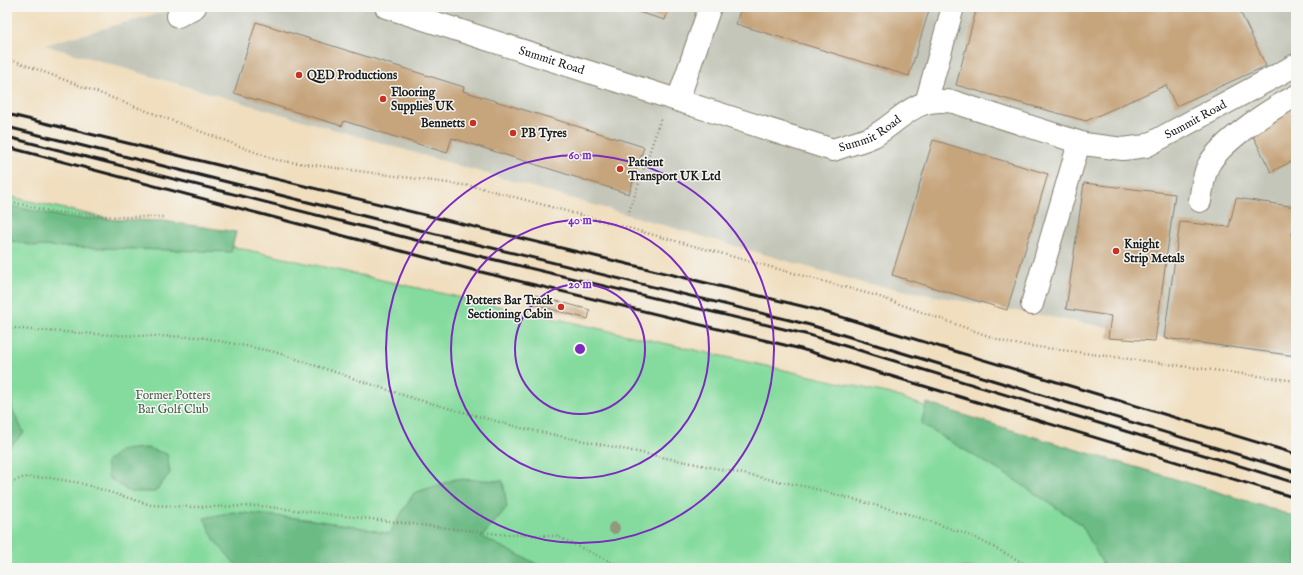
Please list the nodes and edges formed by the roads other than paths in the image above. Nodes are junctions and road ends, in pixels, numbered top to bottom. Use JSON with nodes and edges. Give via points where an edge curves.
{"nodes":[{"id":1,"x":386,"y":7,"type":"edge"},
{"id":2,"x":710,"y":7,"type":"edge"},
{"id":3,"x":953,"y":7,"type":"edge"},
{"id":4,"x":1296,"y":65,"type":"edge"},
{"id":5,"x":1296,"y":96,"type":"edge"},
{"id":6,"x":673,"y":98,"type":"junction"},
{"id":7,"x":926,"y":103,"type":"junction"},
{"id":8,"x":1079,"y":143,"type":"junction"},
{"id":9,"x":1200,"y":201,"type":"dead end"},
{"id":10,"x":1032,"y":304,"type":"dead end"}],
"edges":[{"from":1,"to":6,"type":"street","name":"Summit Road"},
{"from":2,"to":6,"type":"street"},
{"from":3,"to":7,"type":"street"},
{"from":4,"to":8,"type":"street","name":"Summit Road","via":[[1146,146],[1123,149]]},
{"from":5,"to":9,"type":"street","via":[[1248,127],[1215,154],[1207,167]]},
{"from":6,"to":7,"type":"street","name":"Summit Road","via":[[833,150],[874,136],[904,114]]},
{"from":7,"to":8,"type":"street","name":"Summit Road","via":[[938,100],[954,102]]},
{"from":8,"to":10,"type":"street"}]}
